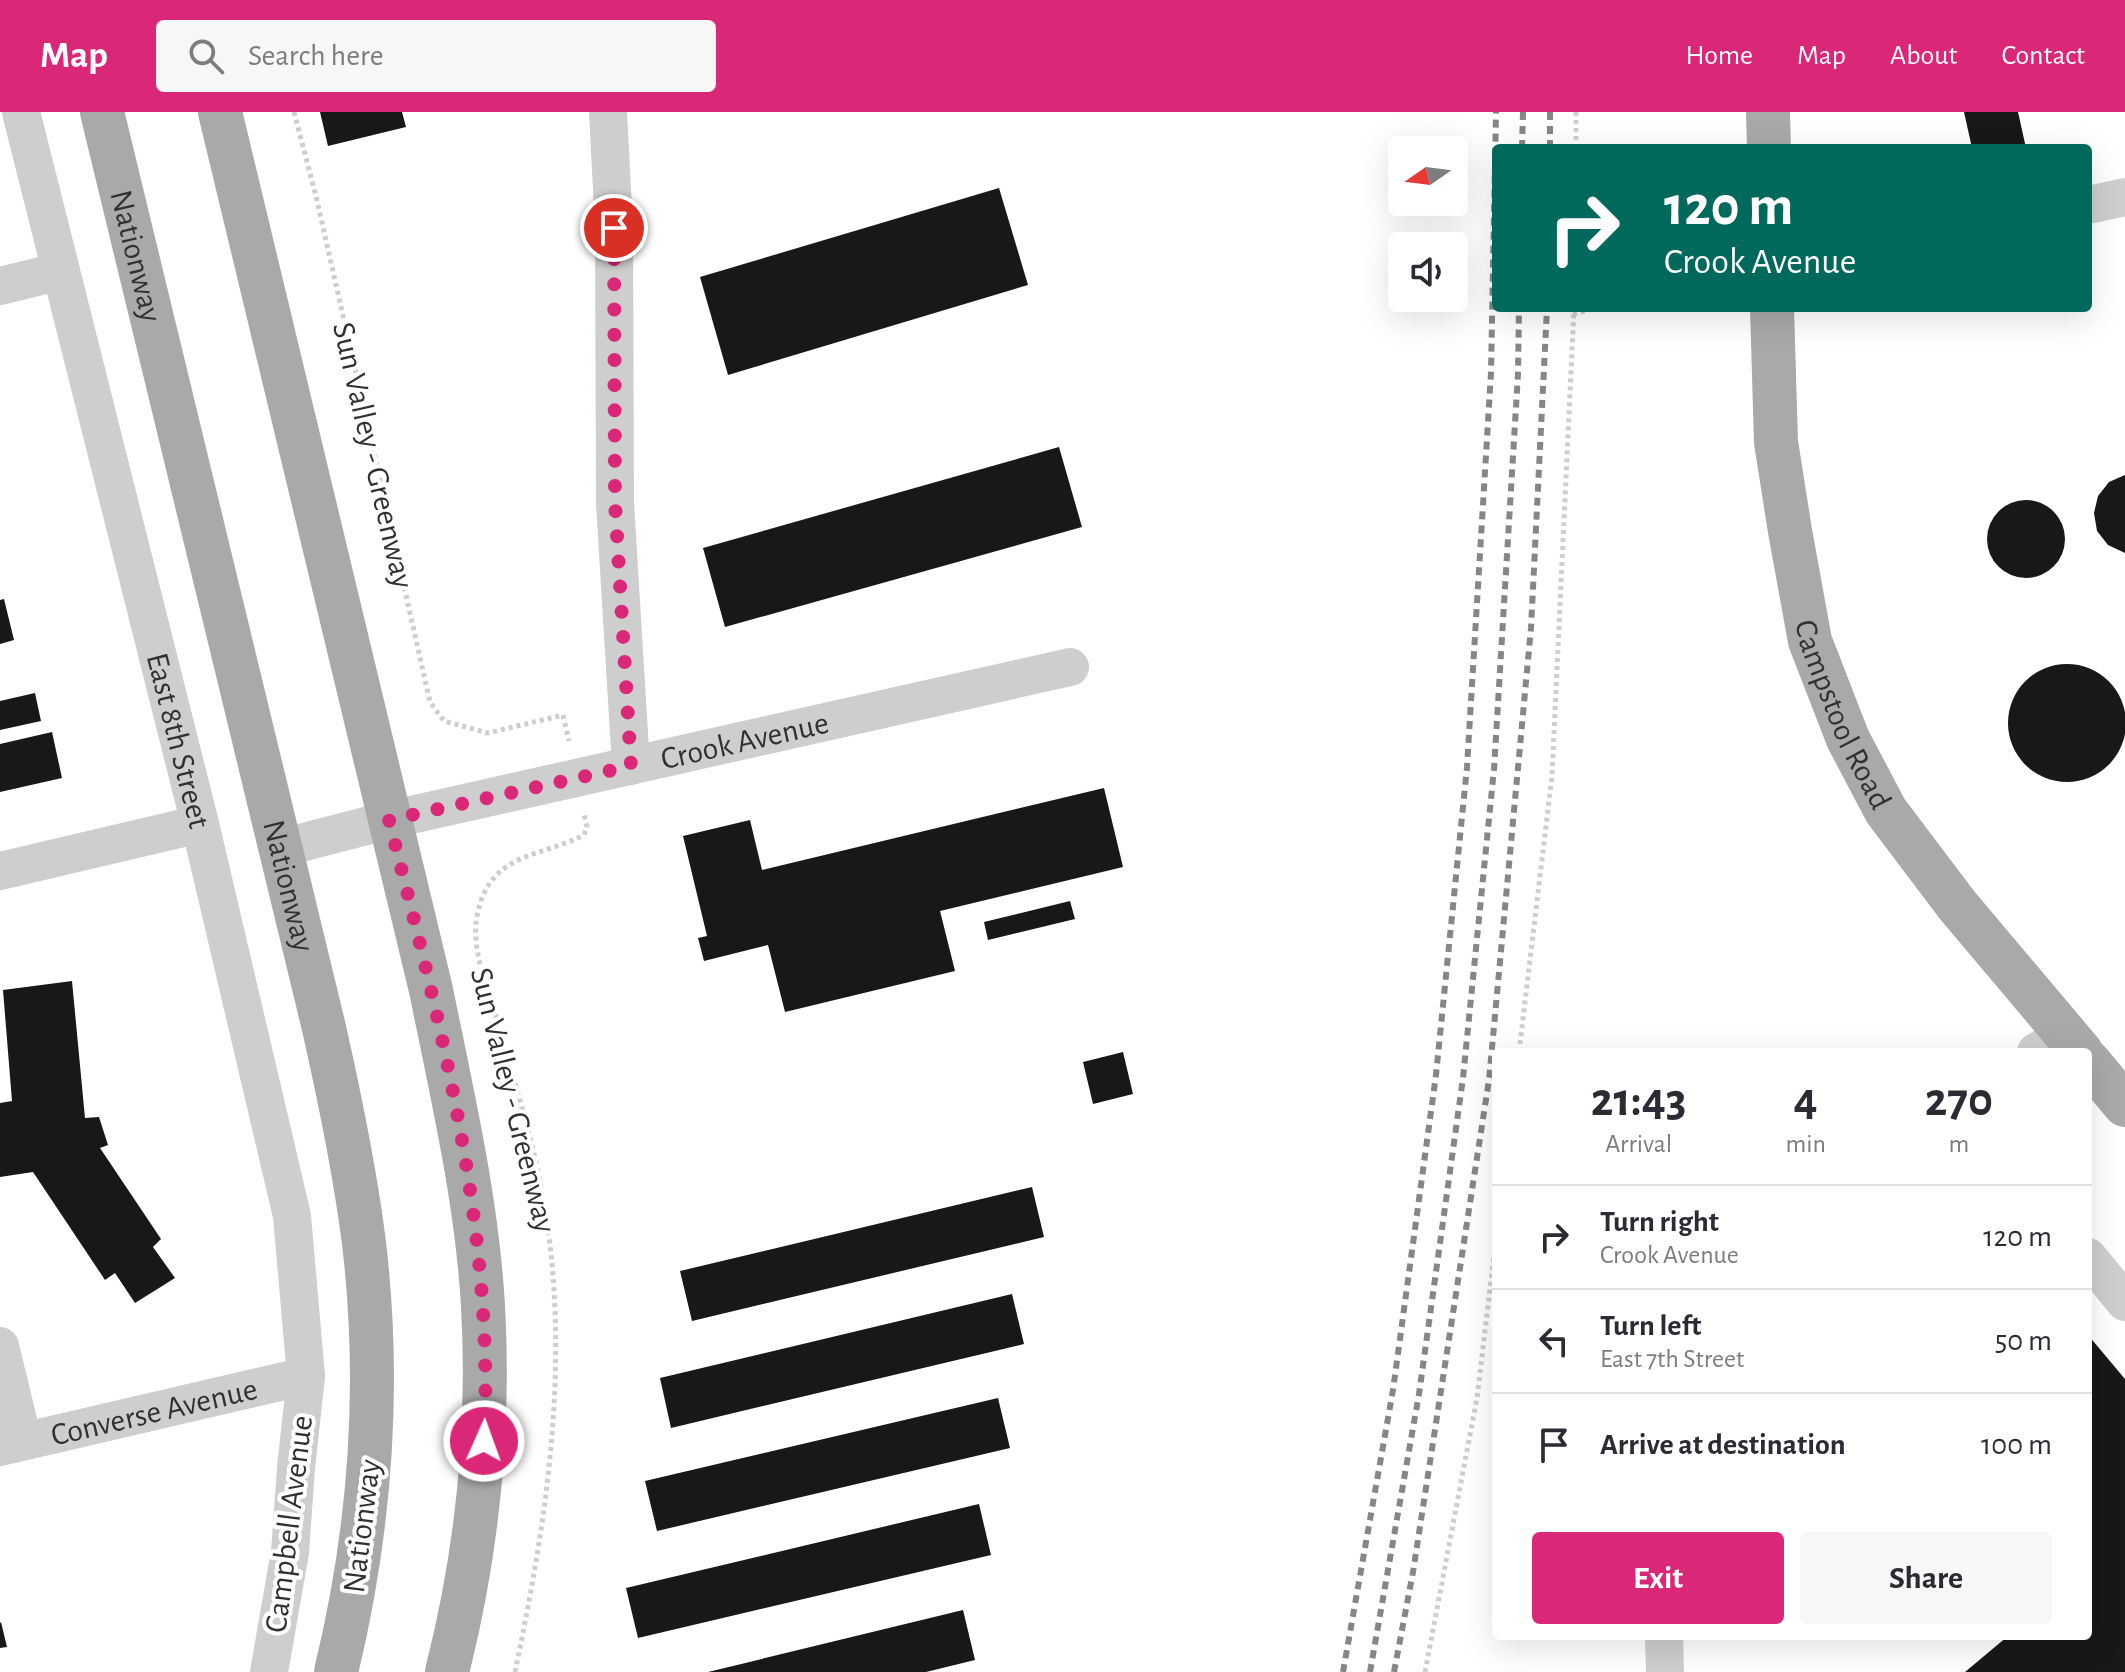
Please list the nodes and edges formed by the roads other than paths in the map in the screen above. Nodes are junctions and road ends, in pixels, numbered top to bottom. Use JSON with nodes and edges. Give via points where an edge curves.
{"nodes":[{"id":1,"x":21,"y":112,"type":"edge"},
{"id":2,"x":102,"y":112,"type":"edge"},
{"id":3,"x":220,"y":112,"type":"edge"},
{"id":4,"x":608,"y":112,"type":"edge"},
{"id":5,"x":1768,"y":112,"type":"edge"},
{"id":6,"x":1769,"y":144,"type":"edge"},
{"id":7,"x":2125,"y":197,"type":"edge"},
{"id":8,"x":2092,"y":204,"type":"edge"},
{"id":9,"x":61,"y":271,"type":"junction"},
{"id":10,"x":0,"y":286,"type":"edge"},
{"id":11,"x":1772,"y":312,"type":"edge"},
{"id":12,"x":1070,"y":667,"type":"dead end"},
{"id":13,"x":631,"y":766,"type":"junction"},
{"id":14,"x":389,"y":820,"type":"junction"},
{"id":15,"x":200,"y":824,"type":"junction"},
{"id":16,"x":281,"y":848,"type":"junction"},
{"id":17,"x":0,"y":871,"type":"edge"},
{"id":18,"x":2066,"y":1048,"type":"edge"},
{"id":19,"x":2092,"y":1073,"type":"edge"},
{"id":20,"x":2125,"y":1105,"type":"edge"},
{"id":21,"x":2092,"y":1262,"type":"edge"},
{"id":22,"x":2125,"y":1302,"type":"edge"},
{"id":23,"x":0,"y":1346,"type":"edge"},
{"id":24,"x":306,"y":1376,"type":"junction"},
{"id":25,"x":12,"y":1444,"type":"edge"},
{"id":26,"x":1664,"y":1640,"type":"edge"},
{"id":27,"x":269,"y":1672,"type":"edge"},
{"id":28,"x":336,"y":1672,"type":"edge"},
{"id":29,"x":447,"y":1672,"type":"edge"},
{"id":30,"x":1665,"y":1672,"type":"edge"}],
"edges":[{"from":1,"to":9,"type":"street","name":"East 8th Street"},
{"from":2,"to":16,"type":"main road","name":"Nationway"},
{"from":3,"to":14,"type":"main road"},
{"from":4,"to":13,"type":"street","via":[[615,503]]},
{"from":5,"to":6,"type":"main road"},
{"from":7,"to":8,"type":"street"},
{"from":9,"to":10,"type":"street"},
{"from":9,"to":15,"type":"street","name":"East 8th Street"},
{"from":11,"to":18,"type":"main road","name":"Campstool Road","via":[[1776,442],[1790,531],[1810,641],[1848,739],[1886,811]]},
{"from":12,"to":13,"type":"street","name":"Crook Avenue"},
{"from":13,"to":14,"type":"street","name":"Crook Avenue"},
{"from":14,"to":16,"type":"street","name":"Crook Avenue"},
{"from":14,"to":29,"type":"main road","via":[[451,1089],[483,1303],[481,1487]]},
{"from":15,"to":17,"type":"street"},
{"from":15,"to":24,"type":"street","name":"East 8th Street","via":[[292,1216]]},
{"from":16,"to":28,"type":"main road","name":"Nationway","via":[[343,1113],[370,1309],[366,1498],[359,1566]]},
{"from":19,"to":20,"type":"main road","name":"Campstool Road"},
{"from":21,"to":22,"type":"street"},
{"from":23,"to":25,"type":"street"},
{"from":24,"to":25,"type":"street","name":"Converse Avenue"},
{"from":24,"to":27,"type":"street","name":"Campbell Avenue","via":[[290,1552]]},
{"from":26,"to":30,"type":"street"}]}
